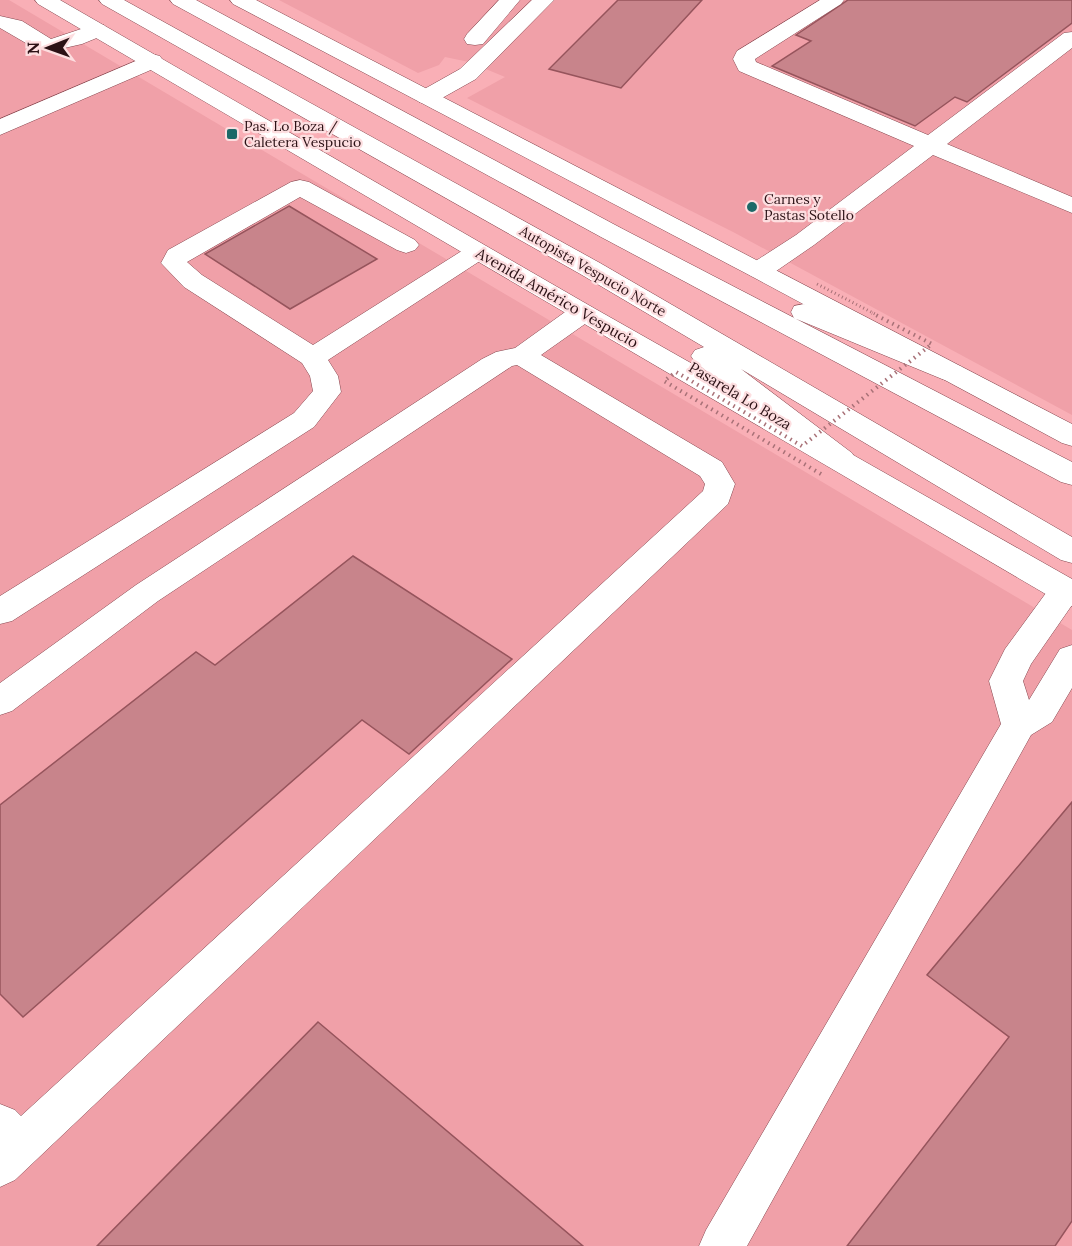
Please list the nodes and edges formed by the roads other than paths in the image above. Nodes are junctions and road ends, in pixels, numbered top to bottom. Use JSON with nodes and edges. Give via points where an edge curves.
{"nodes":[{"id":1,"x":45,"y":0,"type":"edge"},
{"id":2,"x":109,"y":0,"type":"edge"},
{"id":3,"x":180,"y":0,"type":"edge"},
{"id":4,"x":240,"y":0,"type":"edge"},
{"id":5,"x":510,"y":0,"type":"edge"},
{"id":6,"x":544,"y":0,"type":"edge"},
{"id":7,"x":834,"y":0,"type":"edge"},
{"id":8,"x":0,"y":22,"type":"edge"},
{"id":9,"x":96,"y":30,"type":"junction"},
{"id":10,"x":1072,"y":38,"type":"edge"},
{"id":11,"x":152,"y":61,"type":"junction"},
{"id":12,"x":420,"y":93,"type":"junction"},
{"id":13,"x":0,"y":128,"type":"edge"},
{"id":14,"x":930,"y":144,"type":"junction"},
{"id":15,"x":1072,"y":206,"type":"edge"},
{"id":16,"x":610,"y":232,"type":"junction"},
{"id":17,"x":406,"y":245,"type":"dead end"},
{"id":18,"x":477,"y":252,"type":"junction"},
{"id":19,"x":591,"y":269,"type":"junction"},
{"id":20,"x":760,"y":270,"type":"junction"},
{"id":21,"x":582,"y":313,"type":"junction"},
{"id":22,"x":522,"y":356,"type":"junction"},
{"id":23,"x":313,"y":357,"type":"junction"},
{"id":24,"x":952,"y":373,"type":"junction"},
{"id":25,"x":1072,"y":436,"type":"edge"},
{"id":26,"x":831,"y":467,"type":"junction"},
{"id":27,"x":1072,"y":475,"type":"edge"},
{"id":28,"x":1072,"y":552,"type":"edge"},
{"id":29,"x":1069,"y":592,"type":"edge"},
{"id":30,"x":0,"y":612,"type":"edge"},
{"id":31,"x":1072,"y":658,"type":"edge"},
{"id":32,"x":0,"y":701,"type":"edge"},
{"id":33,"x":1019,"y":725,"type":"junction"},
{"id":34,"x":6,"y":1146,"type":"edge"},
{"id":35,"x":722,"y":1246,"type":"edge"}],
"edges":[{"from":1,"to":9,"type":"main road","name":"Avenida Américo Vespucio"},
{"from":2,"to":19,"type":"main road","name":"Autopista Vespucio Norte"},
{"from":3,"to":16,"type":"main road"},
{"from":4,"to":12,"type":"main road"},
{"from":5,"to":12,"type":"main road"},
{"from":6,"to":12,"type":"main road","via":[[473,70]]},
{"from":7,"to":14,"type":"main road","via":[[745,56],[747,66]]},
{"from":8,"to":9,"type":"main road","via":[[13,24],[52,45]]},
{"from":9,"to":11,"type":"main road","name":"Avenida Américo Vespucio"},
{"from":10,"to":14,"type":"main road"},
{"from":11,"to":13,"type":"main road"},
{"from":11,"to":18,"type":"main road","name":"Avenida Américo Vespucio"},
{"from":12,"to":20,"type":"main road"},
{"from":14,"to":15,"type":"main road"},
{"from":14,"to":20,"type":"main road"},
{"from":16,"to":24,"type":"main road"},
{"from":16,"to":27,"type":"main road"},
{"from":17,"to":23,"type":"main road","via":[[300,187],[177,255],[174,263],[193,281]]},
{"from":18,"to":21,"type":"main road","name":"Avenida Américo Vespucio"},
{"from":18,"to":23,"type":"main road"},
{"from":19,"to":26,"type":"main road"},
{"from":19,"to":28,"type":"main road","name":"Autopista Vespucio Norte"},
{"from":20,"to":24,"type":"main road"},
{"from":21,"to":22,"type":"main road"},
{"from":21,"to":26,"type":"main road","name":"Avenida Américo Vespucio"},
{"from":22,"to":32,"type":"main road","via":[[492,365],[147,593]]},
{"from":22,"to":34,"type":"main road","via":[[711,469],[720,484],[717,496]]},
{"from":23,"to":30,"type":"main road","via":[[324,376],[327,392],[304,420]]},
{"from":24,"to":25,"type":"main road"},
{"from":26,"to":29,"type":"main road","name":"Avenida Américo Vespucio"},
{"from":29,"to":33,"type":"main road","via":[[1017,658],[1006,681]]},
{"from":31,"to":33,"type":"main road","via":[[1040,712]]},
{"from":33,"to":35,"type":"main road"}]}
